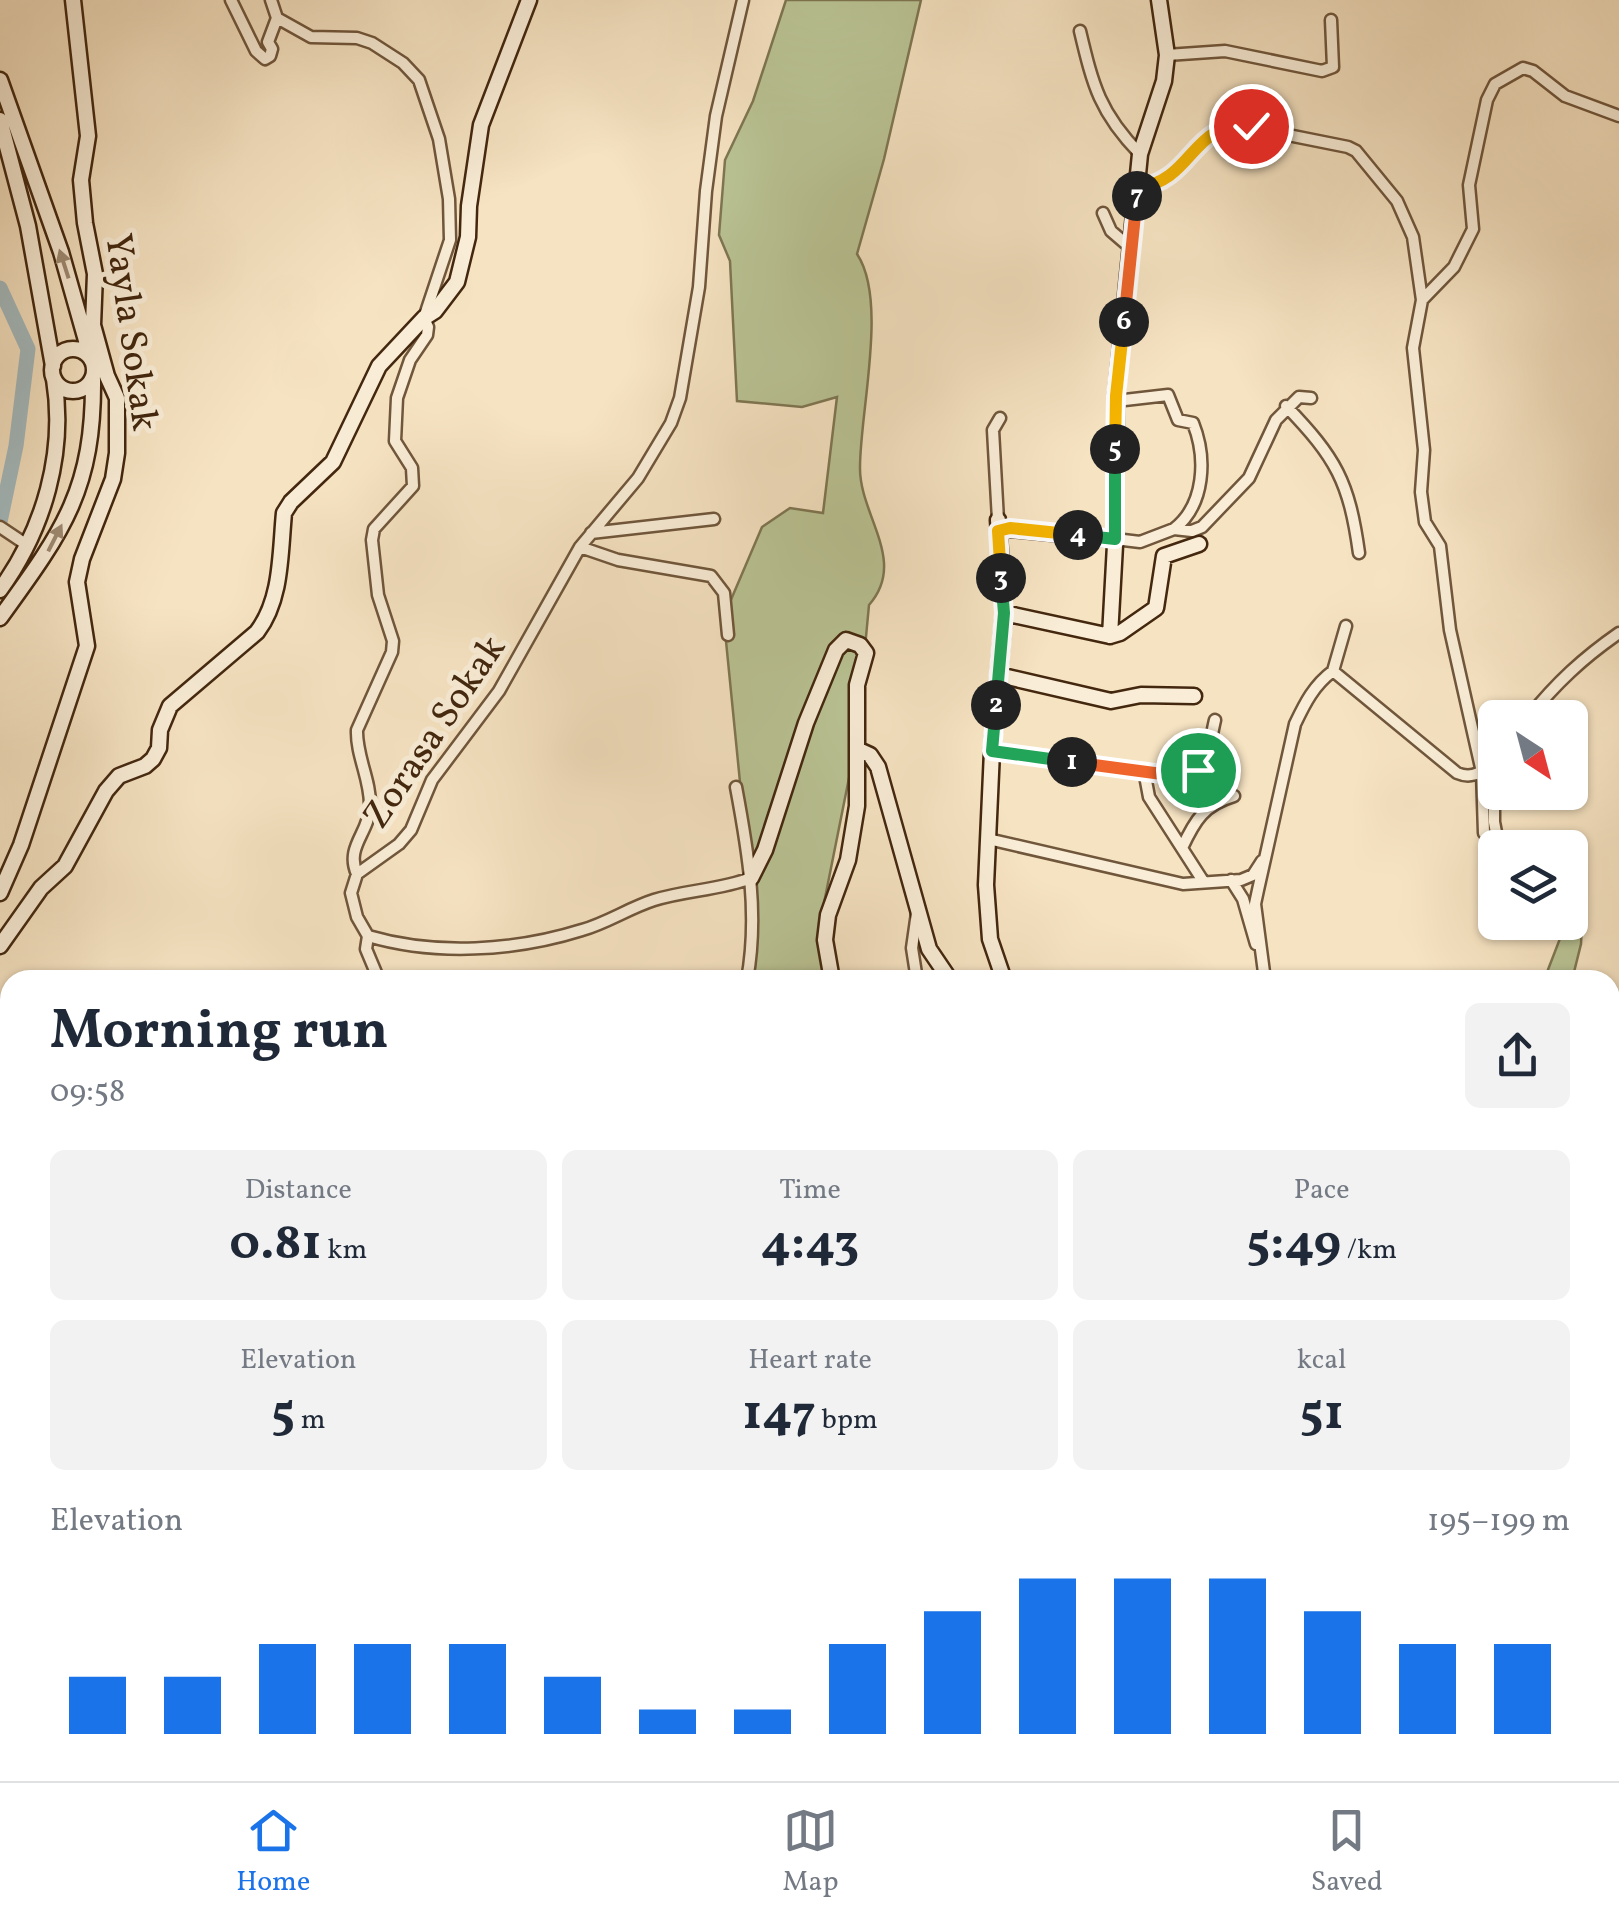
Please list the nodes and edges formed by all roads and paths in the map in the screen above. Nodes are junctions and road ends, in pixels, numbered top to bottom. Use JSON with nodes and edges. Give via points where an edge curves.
{"nodes":[{"id":1,"x":73,"y":0,"type":"edge"},
{"id":2,"x":231,"y":0,"type":"edge"},
{"id":3,"x":270,"y":0,"type":"edge"},
{"id":4,"x":530,"y":0,"type":"edge"},
{"id":5,"x":743,"y":0,"type":"edge"},
{"id":6,"x":1159,"y":0,"type":"edge"},
{"id":7,"x":277,"y":18,"type":"junction"},
{"id":8,"x":1332,"y":20,"type":"dead end"},
{"id":9,"x":1080,"y":31,"type":"dead end"},
{"id":10,"x":1167,"y":56,"type":"junction"},
{"id":11,"x":0,"y":80,"type":"edge"},
{"id":12,"x":1619,"y":116,"type":"edge"},
{"id":13,"x":0,"y":120,"type":"edge"},
{"id":14,"x":1140,"y":154,"type":"junction"},
{"id":15,"x":1138,"y":188,"type":"junction"},
{"id":16,"x":1103,"y":213,"type":"dead end"},
{"id":17,"x":1132,"y":248,"type":"junction"},
{"id":18,"x":1422,"y":300,"type":"junction"},
{"id":19,"x":424,"y":318,"type":"junction"},
{"id":20,"x":90,"y":358,"type":"junction"},
{"id":21,"x":53,"y":373,"type":"junction"},
{"id":22,"x":93,"y":379,"type":"junction"},
{"id":23,"x":1311,"y":398,"type":"dead end"},
{"id":24,"x":1116,"y":401,"type":"junction"},
{"id":25,"x":1286,"y":406,"type":"junction"},
{"id":26,"x":1000,"y":418,"type":"dead end"},
{"id":27,"x":714,"y":519,"type":"dead end"},
{"id":28,"x":0,"y":526,"type":"edge"},
{"id":29,"x":998,"y":526,"type":"junction"},
{"id":30,"x":1174,"y":529,"type":"junction"},
{"id":31,"x":591,"y":533,"type":"junction"},
{"id":32,"x":1115,"y":539,"type":"junction"},
{"id":33,"x":20,"y":540,"type":"junction"},
{"id":34,"x":1199,"y":544,"type":"dead end"},
{"id":35,"x":580,"y":547,"type":"junction"},
{"id":36,"x":1359,"y":553,"type":"dead end"},
{"id":37,"x":0,"y":590,"type":"edge"},
{"id":38,"x":1004,"y":613,"type":"junction"},
{"id":39,"x":0,"y":618,"type":"edge"},
{"id":40,"x":1346,"y":626,"type":"dead end"},
{"id":41,"x":1619,"y":633,"type":"edge"},
{"id":42,"x":728,"y":635,"type":"dead end"},
{"id":43,"x":1110,"y":636,"type":"junction"},
{"id":44,"x":1333,"y":671,"type":"junction"},
{"id":45,"x":999,"y":675,"type":"junction"},
{"id":46,"x":1194,"y":696,"type":"dead end"},
{"id":47,"x":1542,"y":700,"type":"edge"},
{"id":48,"x":1215,"y":720,"type":"dead end"},
{"id":49,"x":859,"y":750,"type":"junction"},
{"id":50,"x":992,"y":751,"type":"junction"},
{"id":51,"x":1478,"y":754,"type":"edge"},
{"id":52,"x":1478,"y":773,"type":"edge"},
{"id":53,"x":1146,"y":781,"type":"dead end"},
{"id":54,"x":736,"y":787,"type":"dead end"},
{"id":55,"x":1234,"y":796,"type":"dead end"},
{"id":56,"x":988,"y":839,"type":"junction"},
{"id":57,"x":1182,"y":848,"type":"junction"},
{"id":58,"x":1265,"y":856,"type":"junction"},
{"id":59,"x":357,"y":874,"type":"junction"},
{"id":60,"x":752,"y":878,"type":"junction"},
{"id":61,"x":1231,"y":880,"type":"junction"},
{"id":62,"x":1203,"y":881,"type":"junction"},
{"id":63,"x":0,"y":894,"type":"edge"},
{"id":64,"x":917,"y":912,"type":"junction"},
{"id":65,"x":368,"y":936,"type":"junction"},
{"id":66,"x":0,"y":946,"type":"edge"},
{"id":67,"x":1261,"y":950,"type":"junction"},
{"id":68,"x":375,"y":970,"type":"edge"},
{"id":69,"x":748,"y":970,"type":"edge"},
{"id":70,"x":830,"y":970,"type":"edge"},
{"id":71,"x":915,"y":970,"type":"edge"},
{"id":72,"x":943,"y":970,"type":"edge"},
{"id":73,"x":1001,"y":970,"type":"edge"},
{"id":74,"x":1264,"y":970,"type":"edge"}],
"edges":[{"from":1,"to":63,"type":"street","name":"Yayla Sokak","via":[[88,136],[82,180],[95,274],[94,325],[117,398],[117,453],[77,582],[86,646]]},
{"from":2,"to":7,"type":"street","via":[[265,58]]},
{"from":3,"to":7,"type":"street"},
{"from":4,"to":19,"type":"street","via":[[482,124],[461,272],[436,312]]},
{"from":5,"to":31,"type":"street","name":"Zorasa Sokak","via":[[716,116],[700,287],[682,388],[657,450]]},
{"from":6,"to":10,"type":"street"},
{"from":7,"to":19,"type":"street","via":[[312,37],[372,43],[419,80],[438,140],[450,226]]},
{"from":8,"to":10,"type":"street","via":[[1333,66],[1322,72],[1225,51]]},
{"from":9,"to":14,"type":"street","via":[[1106,114]]},
{"from":10,"to":14,"type":"street"},
{"from":20,"to":11,"type":"street","one_way":true},
{"from":12,"to":18,"type":"street","via":[[1565,96],[1523,68],[1494,84],[1469,185],[1472,228],[1454,267]]},
{"from":13,"to":21,"type":"street","via":[[28,226]]},
{"from":14,"to":15,"type":"street"},
{"from":15,"to":17,"type":"street"},
{"from":15,"to":18,"type":"street","via":[[1170,178],[1194,150],[1233,124],[1348,147],[1397,201],[1412,236]]},
{"from":16,"to":17,"type":"street","via":[[1111,231]]},
{"from":17,"to":24,"type":"street"},
{"from":18,"to":51,"type":"street","via":[[1413,348],[1424,450],[1421,492],[1425,522],[1440,546],[1450,630]]},
{"from":19,"to":59,"type":"street","via":[[427,335],[397,398],[396,442],[412,468],[413,486],[374,529],[372,540],[378,595],[393,641],[357,730],[370,811],[354,848]]},
{"from":19,"to":66,"type":"street","via":[[379,366],[333,462],[284,514],[274,603],[266,620],[170,706],[153,759],[119,776],[106,791],[66,866],[41,888]]},
{"from":20,"to":21,"type":"street","via":[[72,349],[59,355]]},
{"from":20,"to":22,"type":"street"},
{"from":21,"to":22,"type":"street","via":[[63,389],[76,391]]},
{"from":21,"to":33,"type":"street","via":[[54,470],[44,506]]},
{"from":39,"to":22,"type":"street","one_way":true,"via":[[44,560],[84,476]]},
{"from":23,"to":25,"type":"street"},
{"from":24,"to":30,"type":"street","via":[[1168,395],[1178,420],[1193,423],[1201,477],[1194,506]]},
{"from":24,"to":32,"type":"street"},
{"from":25,"to":30,"type":"street","via":[[1249,478],[1215,516],[1192,531]]},
{"from":25,"to":36,"type":"street","via":[[1335,464]]},
{"from":26,"to":29,"type":"street","via":[[993,430]]},
{"from":27,"to":31,"type":"street"},
{"from":28,"to":33,"type":"street"},
{"from":29,"to":32,"type":"street"},
{"from":29,"to":38,"type":"street"},
{"from":30,"to":32,"type":"street","via":[[1140,542]]},
{"from":31,"to":35,"type":"street","name":"Zorasa Sokak"},
{"from":32,"to":43,"type":"street"},
{"from":33,"to":37,"type":"street"},
{"from":34,"to":43,"type":"street","via":[[1164,556],[1156,608]]},
{"from":35,"to":42,"type":"street","via":[[711,576],[724,593]]},
{"from":35,"to":59,"type":"street","name":"Zorasa Sokak","via":[[500,691],[432,780],[411,830]]},
{"from":38,"to":43,"type":"street"},
{"from":38,"to":45,"type":"street"},
{"from":40,"to":44,"type":"street"},
{"from":41,"to":47,"type":"street","via":[[1561,677]]},
{"from":44,"to":52,"type":"street","via":[[1456,773]]},
{"from":44,"to":58,"type":"street","via":[[1295,724]]},
{"from":45,"to":46,"type":"street","via":[[1112,701],[1141,694]]},
{"from":45,"to":50,"type":"street"},
{"from":48,"to":50,"type":"street","via":[[1205,763],[1182,774]]},
{"from":49,"to":60,"type":"street","via":[[857,686],[866,653],[846,640],[806,723]]},
{"from":49,"to":64,"type":"street","via":[[878,766]]},
{"from":49,"to":70,"type":"street","via":[[848,860],[828,915]]},
{"from":50,"to":56,"type":"street"},
{"from":53,"to":57,"type":"street"},
{"from":54,"to":60,"type":"street"},
{"from":55,"to":57,"type":"street","via":[[1198,816]]},
{"from":56,"to":62,"type":"street","via":[[1167,883]]},
{"from":56,"to":73,"type":"street","via":[[990,939]]},
{"from":57,"to":62,"type":"street"},
{"from":58,"to":61,"type":"street","via":[[1252,875]]},
{"from":58,"to":67,"type":"street","via":[[1255,904]]},
{"from":59,"to":65,"type":"street","name":"Zorasa Sokak","via":[[351,893]]},
{"from":60,"to":65,"type":"street","via":[[649,902],[583,930],[486,949]]},
{"from":60,"to":69,"type":"street"},
{"from":61,"to":62,"type":"street"},
{"from":61,"to":67,"type":"street"},
{"from":64,"to":71,"type":"street"},
{"from":64,"to":72,"type":"street"},
{"from":65,"to":68,"type":"street","name":"Zorasa Sokak"},
{"from":67,"to":74,"type":"street"}]}
